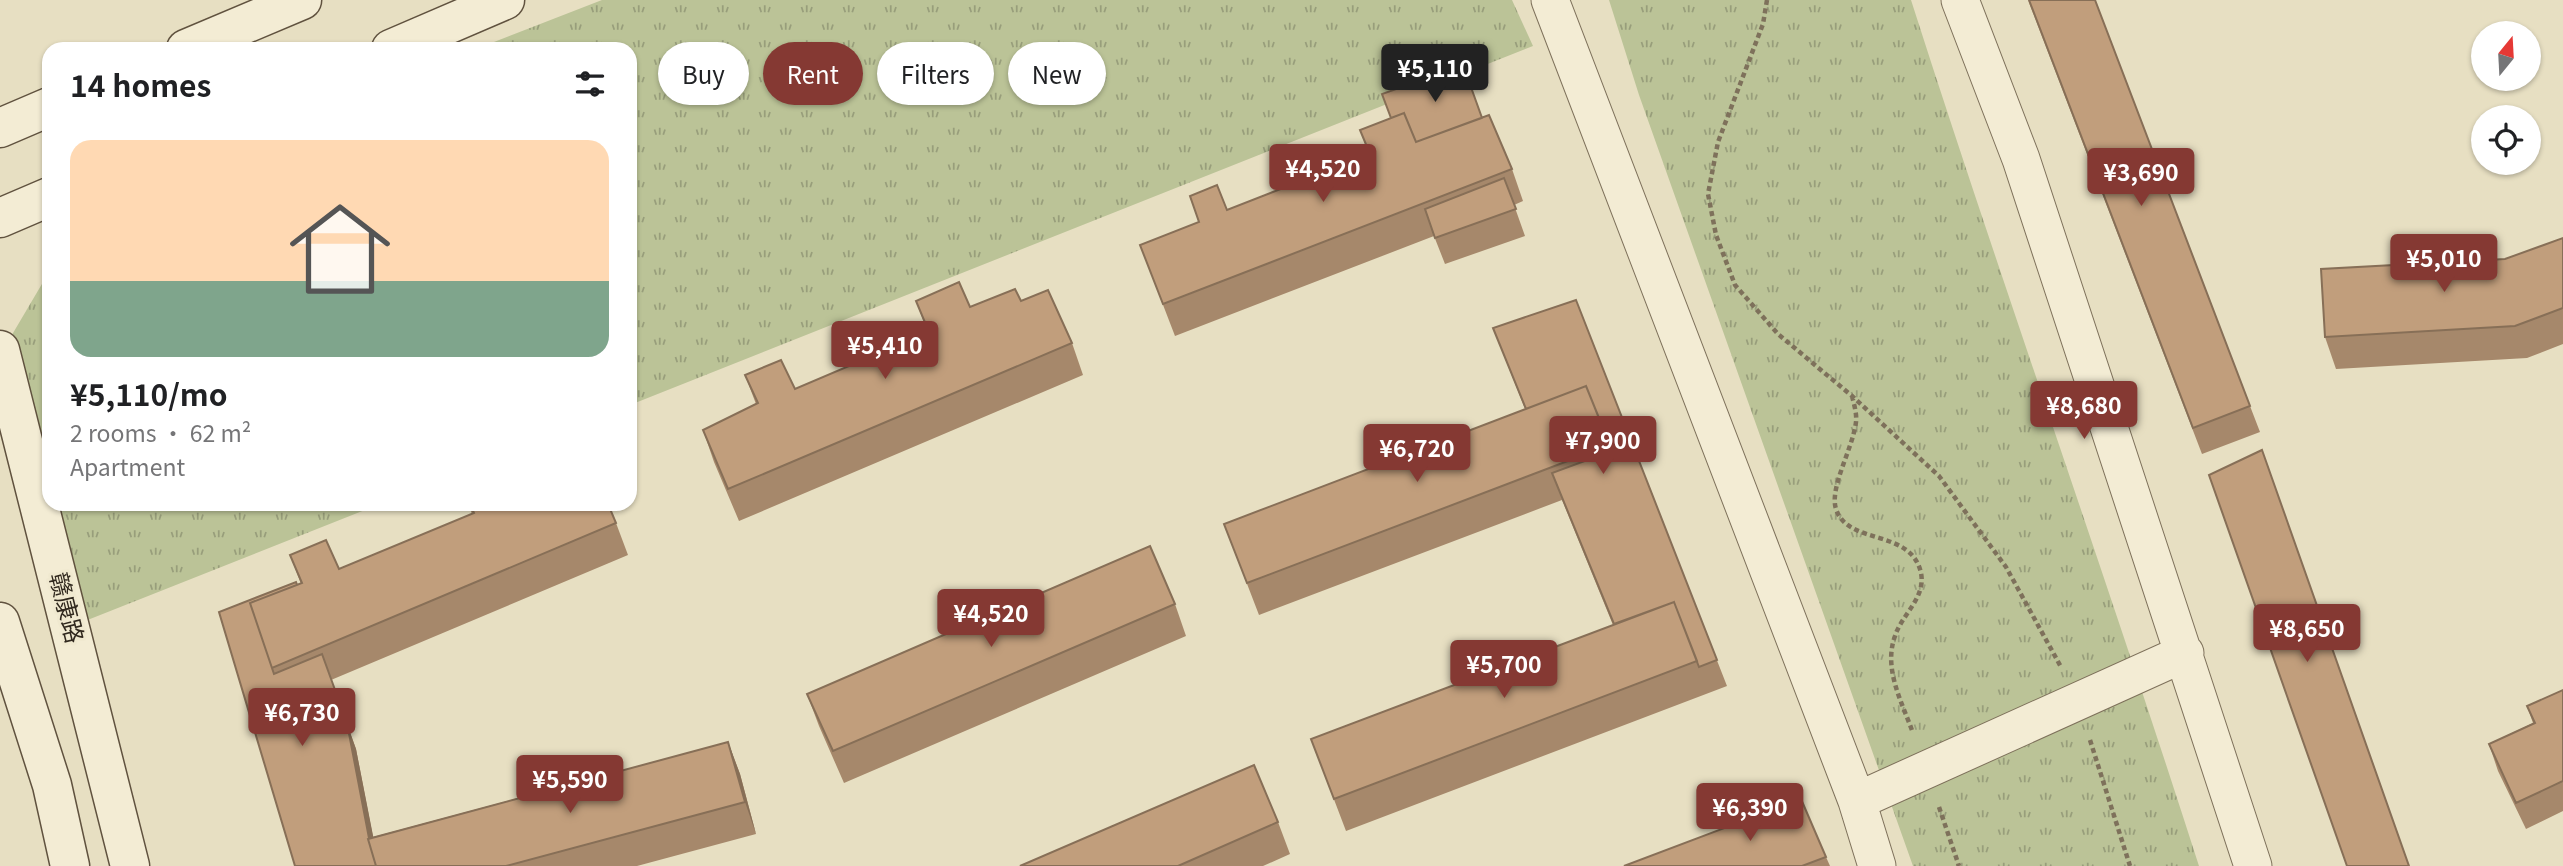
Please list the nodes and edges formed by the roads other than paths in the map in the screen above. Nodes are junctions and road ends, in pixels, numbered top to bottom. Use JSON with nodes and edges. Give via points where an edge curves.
{"nodes":[{"id":1,"x":302,"y":0,"type":"edge"},
{"id":2,"x":505,"y":0,"type":"edge"},
{"id":3,"x":1550,"y":0,"type":"edge"},
{"id":4,"x":1960,"y":0,"type":"edge"},
{"id":5,"x":203,"y":42,"type":"edge"},
{"id":6,"x":407,"y":42,"type":"edge"},
{"id":7,"x":42,"y":110,"type":"edge"},
{"id":8,"x":0,"y":128,"type":"edge"},
{"id":9,"x":42,"y":200,"type":"edge"},
{"id":10,"x":0,"y":218,"type":"edge"},
{"id":11,"x":0,"y":350,"type":"edge"},
{"id":12,"x":0,"y":622,"type":"edge"},
{"id":13,"x":2185,"y":653,"type":"junction"},
{"id":14,"x":1857,"y":801,"type":"junction"},
{"id":15,"x":70,"y":866,"type":"edge"},
{"id":16,"x":130,"y":866,"type":"edge"},
{"id":17,"x":1877,"y":866,"type":"edge"},
{"id":18,"x":2253,"y":866,"type":"edge"}],
"edges":[{"from":1,"to":5,"type":"main road"},
{"from":2,"to":6,"type":"main road"},
{"from":3,"to":14,"type":"street"},
{"from":4,"to":13,"type":"street","via":[[2021,159]]},
{"from":7,"to":8,"type":"main road"},
{"from":9,"to":10,"type":"main road"},
{"from":11,"to":16,"type":"main road","name":"赣康路"},
{"from":12,"to":15,"type":"main road","via":[[52,785]]},
{"from":13,"to":14,"type":"street"},
{"from":13,"to":18,"type":"street"},
{"from":14,"to":17,"type":"street"}]}
